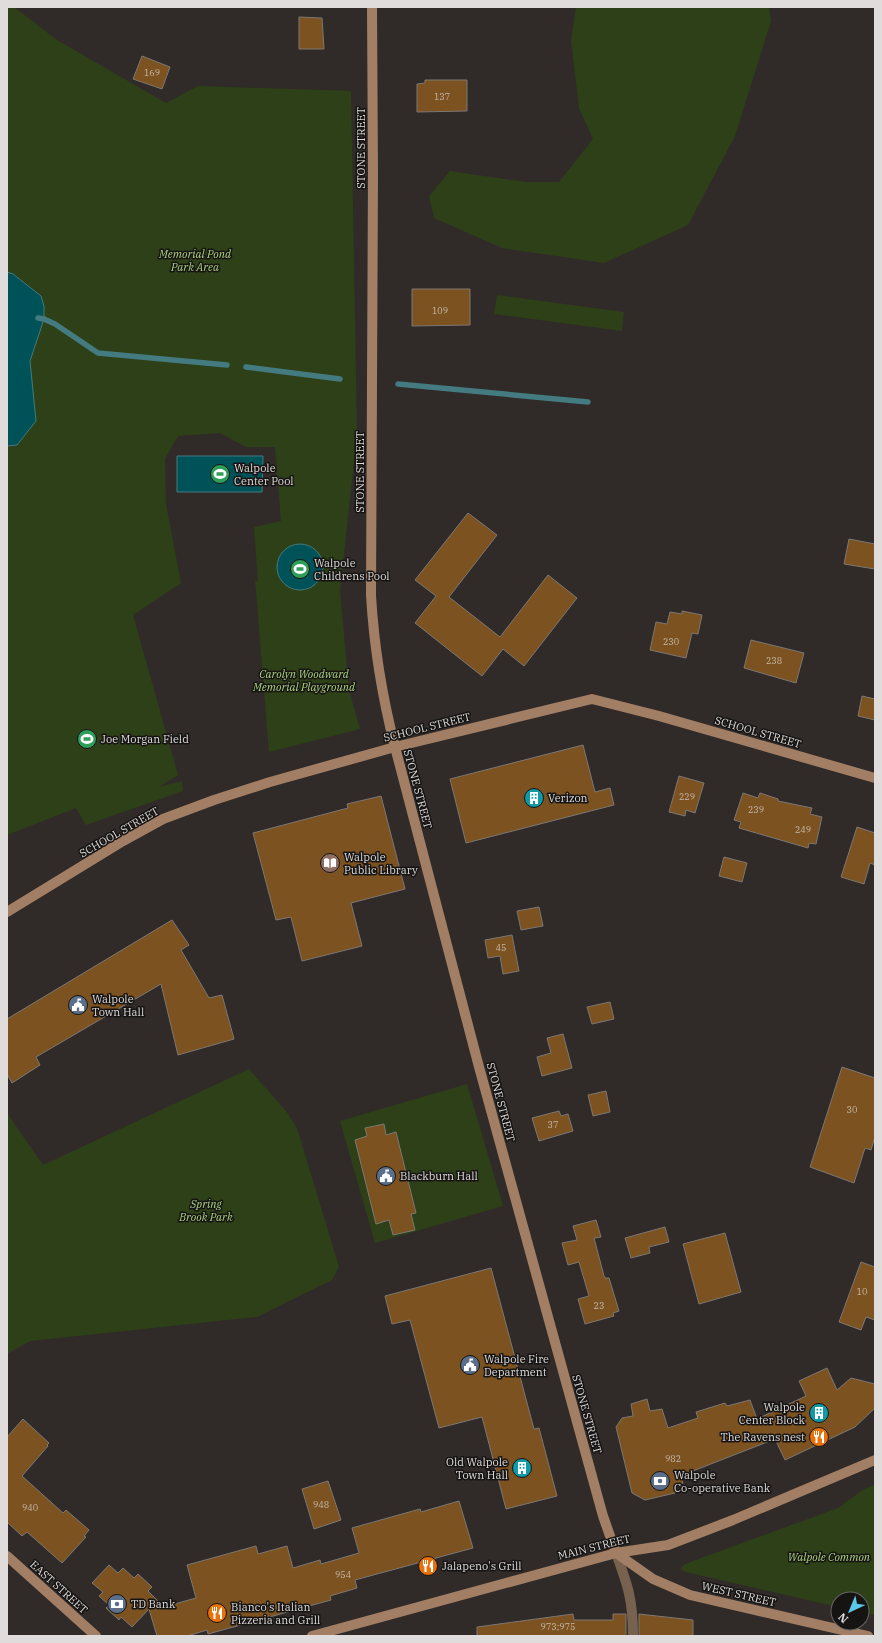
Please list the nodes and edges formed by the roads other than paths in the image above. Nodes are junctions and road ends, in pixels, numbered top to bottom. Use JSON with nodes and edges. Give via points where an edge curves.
{"nodes":[{"id":1,"x":372,"y":7,"type":"edge"},
{"id":2,"x":395,"y":747,"type":"junction"},
{"id":3,"x":875,"y":778,"type":"edge"},
{"id":4,"x":7,"y":912,"type":"edge"},
{"id":5,"x":875,"y":1460,"type":"edge"},
{"id":6,"x":616,"y":1553,"type":"junction"},
{"id":7,"x":7,"y":1556,"type":"edge"},
{"id":8,"x":96,"y":1636,"type":"edge"},
{"id":9,"x":312,"y":1636,"type":"edge"},
{"id":10,"x":633,"y":1636,"type":"edge"},
{"id":11,"x":868,"y":1636,"type":"edge"}],
"edges":[{"from":1,"to":2,"type":"street","name":"STONE STREET","via":[[371,596],[382,697]]},
{"from":2,"to":3,"type":"street","name":"SCHOOL STREET","via":[[592,699]]},
{"from":2,"to":4,"type":"street","name":"SCHOOL STREET","via":[[263,784],[163,819]]},
{"from":2,"to":6,"type":"street","name":"STONE STREET","via":[[483,1082],[601,1508]]},
{"from":5,"to":6,"type":"street","name":"MAIN STREET","via":[[668,1545]]},
{"from":6,"to":9,"type":"street","name":"MAIN STREET"},
{"from":6,"to":10,"type":"street","via":[[631,1594]]},
{"from":6,"to":11,"type":"street","name":"WEST STREET","via":[[653,1579],[690,1595]]},
{"from":7,"to":8,"type":"street","name":"EAST STREET"}]}
